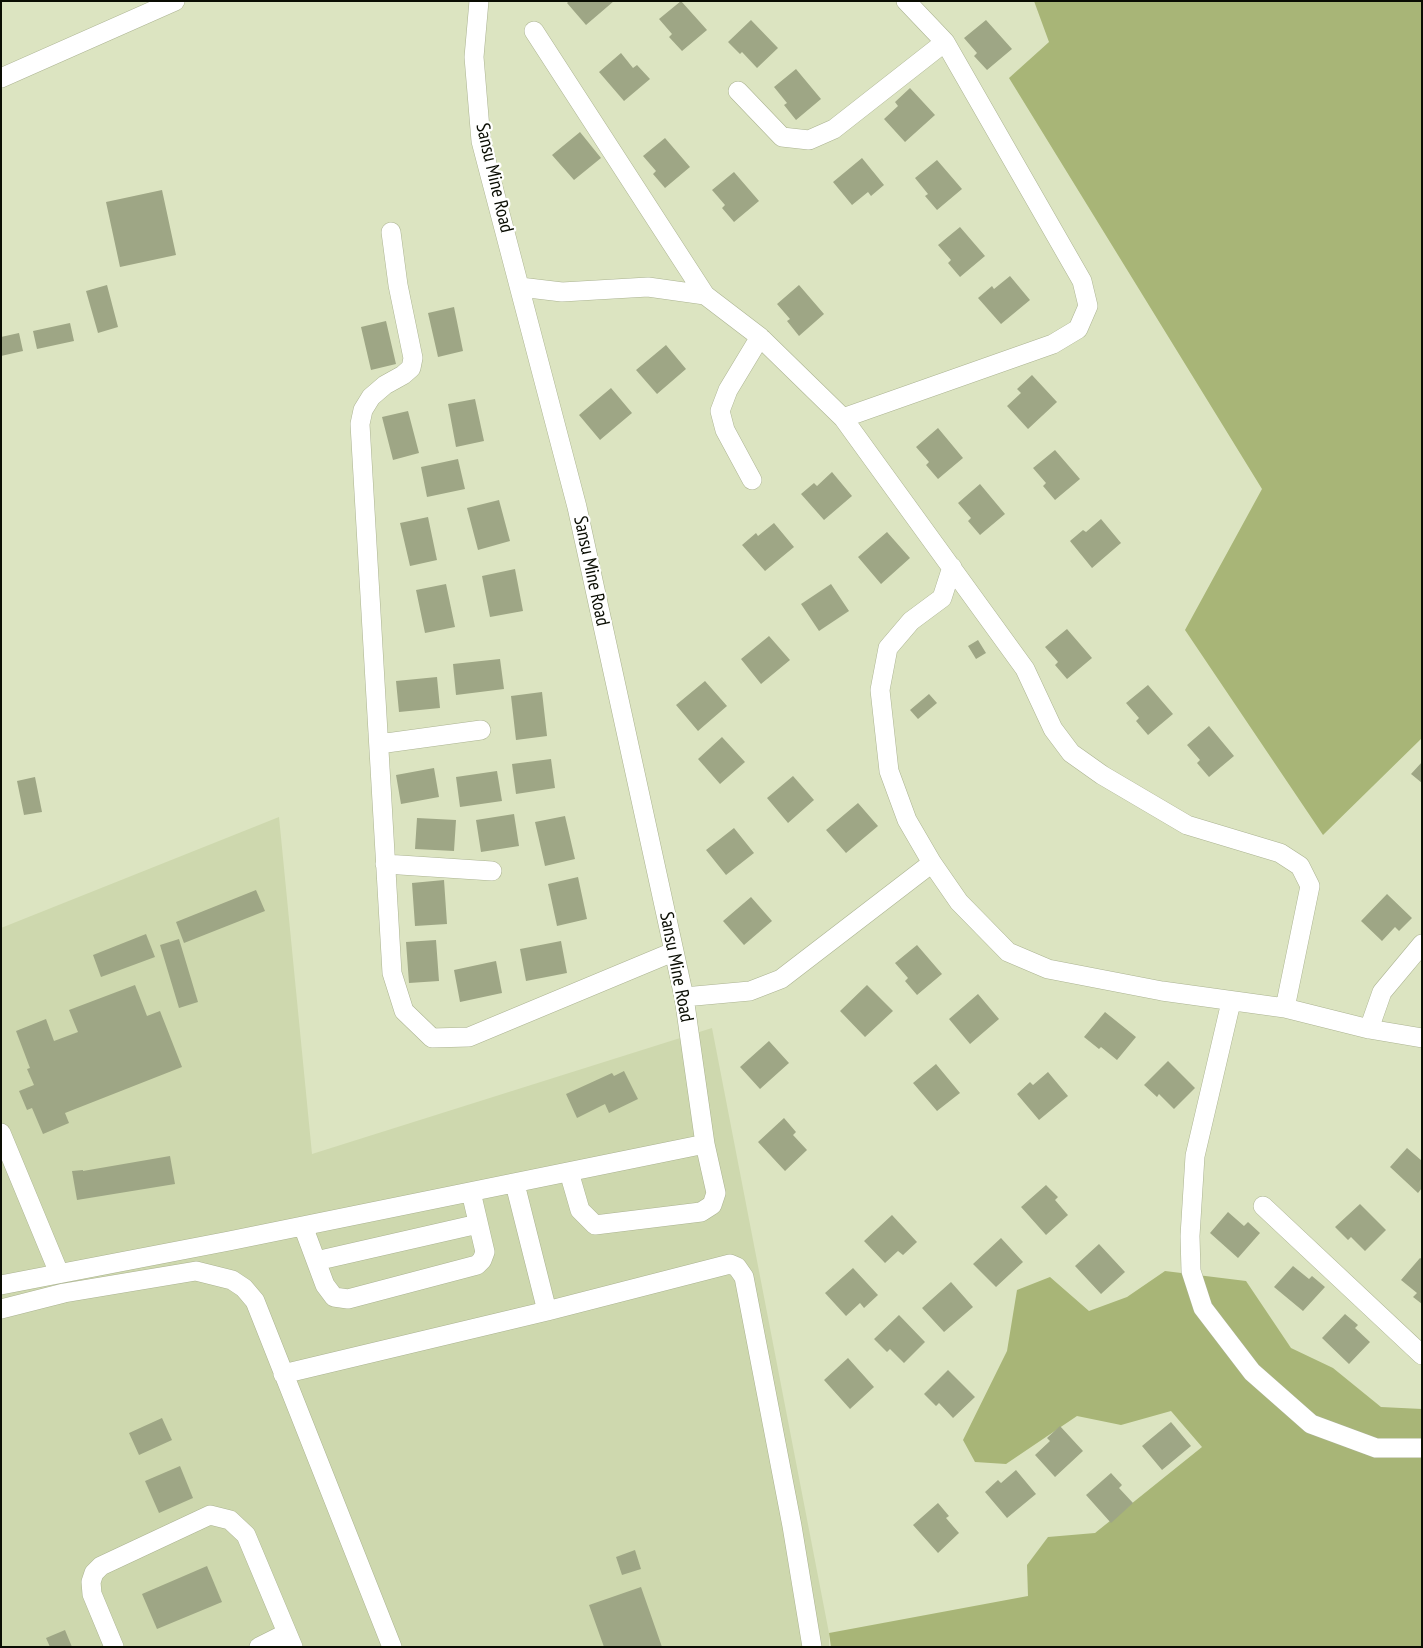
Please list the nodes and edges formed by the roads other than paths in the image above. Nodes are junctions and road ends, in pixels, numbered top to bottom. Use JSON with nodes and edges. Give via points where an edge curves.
{"nodes":[{"id":1,"x":175,"y":1,"type":"edge"},
{"id":2,"x":479,"y":1,"type":"edge"},
{"id":3,"x":906,"y":1,"type":"edge"},
{"id":4,"x":534,"y":31,"type":"dead end"},
{"id":5,"x":945,"y":42,"type":"junction"},
{"id":6,"x":1,"y":78,"type":"edge"},
{"id":7,"x":738,"y":91,"type":"dead end"},
{"id":8,"x":391,"y":232,"type":"dead end"},
{"id":9,"x":520,"y":287,"type":"junction"},
{"id":10,"x":705,"y":295,"type":"junction"},
{"id":11,"x":760,"y":337,"type":"junction"},
{"id":12,"x":843,"y":418,"type":"junction"},
{"id":13,"x":752,"y":480,"type":"dead end"},
{"id":14,"x":952,"y":567,"type":"junction"},
{"id":15,"x":481,"y":730,"type":"dead end"},
{"id":16,"x":379,"y":744,"type":"junction"},
{"id":17,"x":932,"y":863,"type":"junction"},
{"id":18,"x":385,"y":864,"type":"junction"},
{"id":19,"x":492,"y":871,"type":"dead end"},
{"id":20,"x":1422,"y":944,"type":"edge"},
{"id":21,"x":673,"y":952,"type":"junction"},
{"id":22,"x":684,"y":997,"type":"junction"},
{"id":23,"x":1231,"y":1002,"type":"junction"},
{"id":24,"x":1285,"y":1008,"type":"junction"},
{"id":25,"x":1369,"y":1029,"type":"junction"},
{"id":26,"x":1422,"y":1038,"type":"edge"},
{"id":27,"x":1,"y":1133,"type":"edge"},
{"id":28,"x":705,"y":1144,"type":"junction"},
{"id":29,"x":569,"y":1172,"type":"junction"},
{"id":30,"x":515,"y":1184,"type":"junction"},
{"id":31,"x":472,"y":1192,"type":"junction"},
{"id":32,"x":1263,"y":1206,"type":"dead end"},
{"id":33,"x":478,"y":1224,"type":"junction"},
{"id":34,"x":303,"y":1226,"type":"junction"},
{"id":35,"x":316,"y":1261,"type":"junction"},
{"id":36,"x":59,"y":1274,"type":"junction"},
{"id":37,"x":1,"y":1285,"type":"edge"},
{"id":38,"x":1,"y":1309,"type":"edge"},
{"id":39,"x":547,"y":1311,"type":"junction"},
{"id":40,"x":1422,"y":1355,"type":"edge"},
{"id":41,"x":283,"y":1374,"type":"junction"},
{"id":42,"x":1422,"y":1448,"type":"edge"},
{"id":43,"x":290,"y":1640,"type":"edge"},
{"id":44,"x":114,"y":1647,"type":"edge"},
{"id":45,"x":258,"y":1647,"type":"edge"},
{"id":46,"x":392,"y":1647,"type":"edge"},
{"id":47,"x":812,"y":1647,"type":"edge"}],
"edges":[{"from":1,"to":6,"type":"street"},
{"from":2,"to":9,"type":"street","name":"Sansu Mine Road","via":[[474,57],[482,141]]},
{"from":3,"to":5,"type":"street"},
{"from":4,"to":10,"type":"street"},
{"from":5,"to":7,"type":"street","via":[[834,129],[809,140],[782,137]]},
{"from":5,"to":12,"type":"street","via":[[1082,281],[1088,306],[1078,329],[1053,344]]},
{"from":8,"to":16,"type":"street","via":[[413,358],[412,368],[372,397],[363,410],[360,424]]},
{"from":9,"to":10,"type":"street","via":[[562,292],[648,287]]},
{"from":9,"to":21,"type":"street","name":"Sansu Mine Road","via":[[577,507]]},
{"from":10,"to":11,"type":"street"},
{"from":11,"to":12,"type":"street"},
{"from":11,"to":13,"type":"street","via":[[728,390],[720,411],[725,430]]},
{"from":12,"to":14,"type":"street"},
{"from":14,"to":17,"type":"street","via":[[942,598],[912,621],[888,648],[880,690],[889,771],[908,820]]},
{"from":14,"to":24,"type":"street","via":[[1025,669],[1053,729],[1071,753],[1187,825],[1280,853],[1300,866],[1310,886]]},
{"from":15,"to":16,"type":"street"},
{"from":16,"to":18,"type":"street"},
{"from":17,"to":22,"type":"street","via":[[781,979],[750,990]]},
{"from":17,"to":23,"type":"street","via":[[959,902],[1008,952],[1048,969]]},
{"from":18,"to":19,"type":"street"},
{"from":18,"to":21,"type":"street","via":[[392,973],[404,1011],[432,1038],[469,1037]]},
{"from":20,"to":25,"type":"street","via":[[1382,992]]},
{"from":21,"to":22,"type":"street","name":"Sansu Mine Road"},
{"from":22,"to":28,"type":"street","name":"Sansu Mine Road"},
{"from":23,"to":24,"type":"street"},
{"from":23,"to":42,"type":"street","via":[[1195,1156],[1191,1271],[1203,1308],[1252,1372],[1311,1424],[1376,1448]]},
{"from":24,"to":25,"type":"street"},
{"from":25,"to":26,"type":"street"},
{"from":27,"to":36,"type":"street"},
{"from":28,"to":29,"type":"street"},
{"from":28,"to":29,"type":"street","name":"Sansu Mine Road","via":[[716,1193],[712,1205],[701,1212],[595,1225],[580,1210]]},
{"from":29,"to":30,"type":"street"},
{"from":30,"to":31,"type":"street"},
{"from":30,"to":39,"type":"street"},
{"from":31,"to":33,"type":"street"},
{"from":31,"to":34,"type":"street"},
{"from":32,"to":40,"type":"street"},
{"from":33,"to":35,"type":"street"},
{"from":33,"to":35,"type":"street","via":[[485,1252],[477,1266],[348,1299],[334,1297],[325,1285]]},
{"from":34,"to":35,"type":"street"},
{"from":34,"to":36,"type":"street"},
{"from":36,"to":37,"type":"street"},
{"from":38,"to":41,"type":"street","via":[[64,1293],[196,1271],[232,1280],[255,1301]]},
{"from":39,"to":41,"type":"street"},
{"from":39,"to":47,"type":"street","via":[[730,1264],[737,1267],[744,1277]]},
{"from":41,"to":46,"type":"street"},
{"from":43,"to":44,"type":"street","via":[[246,1535],[230,1520],[210,1515],[101,1566],[94,1573],[92,1594]]},
{"from":43,"to":45,"type":"street"}]}
